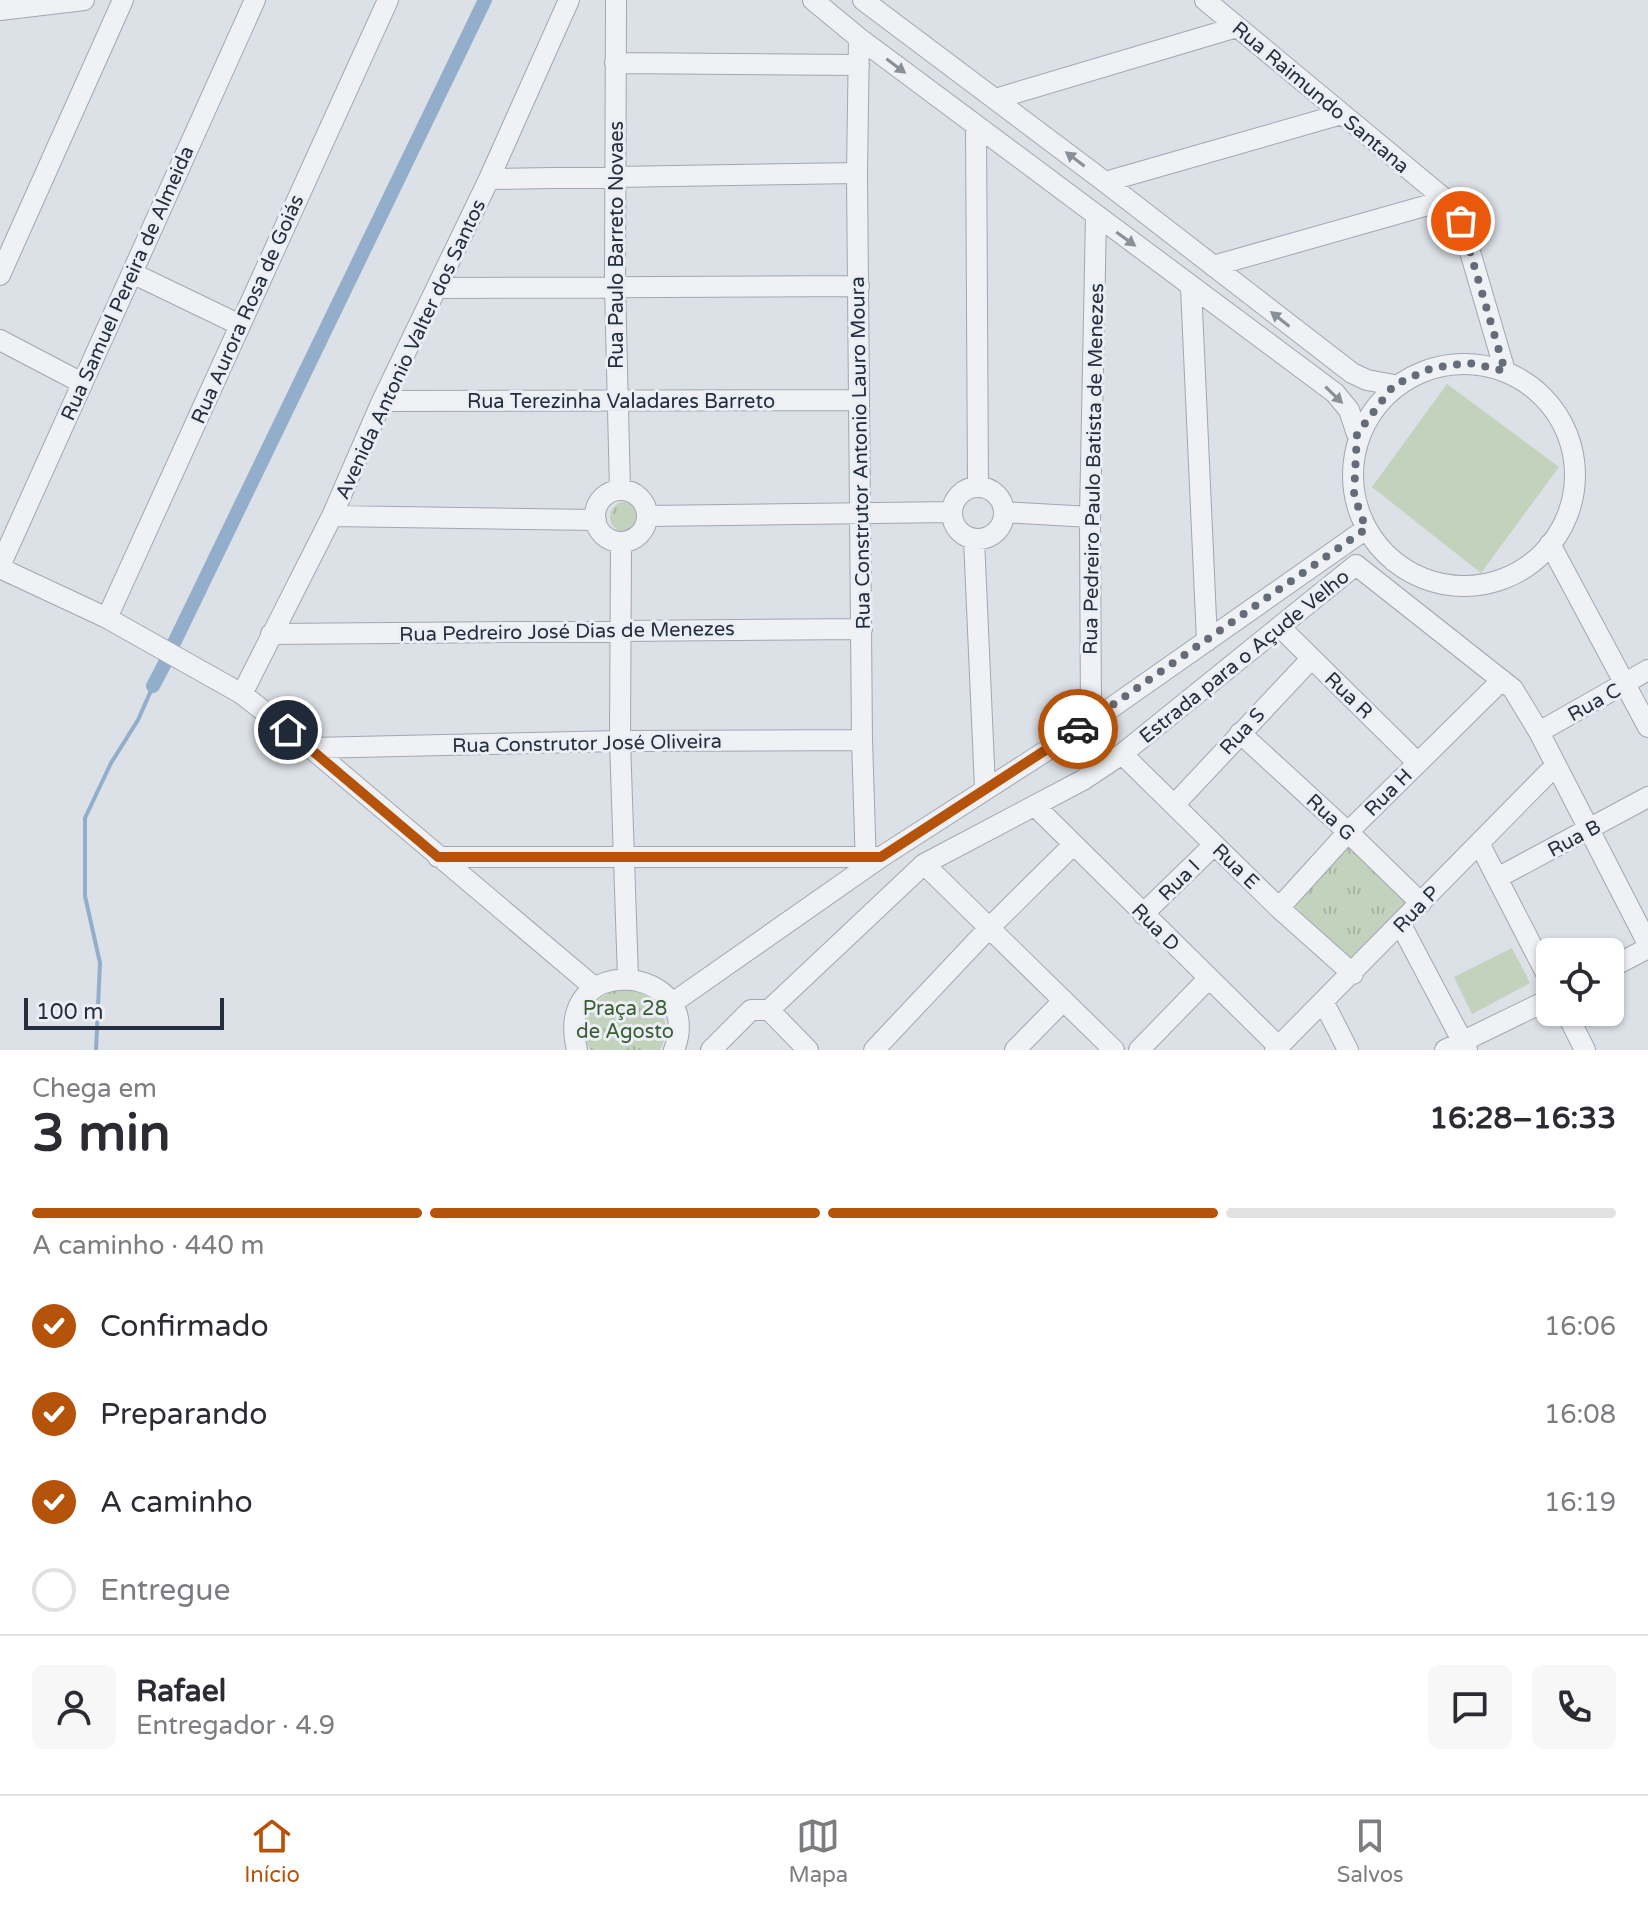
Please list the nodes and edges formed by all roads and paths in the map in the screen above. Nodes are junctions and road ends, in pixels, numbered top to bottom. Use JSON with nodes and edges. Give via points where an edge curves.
{"nodes":[{"id":1,"x":84,"y":0,"type":"edge"},
{"id":2,"x":123,"y":0,"type":"edge"},
{"id":3,"x":255,"y":0,"type":"edge"},
{"id":4,"x":388,"y":0,"type":"edge"},
{"id":5,"x":569,"y":0,"type":"edge"},
{"id":6,"x":616,"y":0,"type":"edge"},
{"id":7,"x":813,"y":0,"type":"edge"},
{"id":8,"x":1205,"y":0,"type":"edge"},
{"id":9,"x":872,"y":1,"type":"edge"},
{"id":10,"x":0,"y":10,"type":"edge"},
{"id":11,"x":1237,"y":27,"type":"junction"},
{"id":12,"x":859,"y":38,"type":"junction"},
{"id":13,"x":615,"y":63,"type":"junction"},
{"id":14,"x":859,"y":65,"type":"junction"},
{"id":15,"x":995,"y":99,"type":"junction"},
{"id":16,"x":1342,"y":114,"type":"junction"},
{"id":17,"x":976,"y":125,"type":"junction"},
{"id":18,"x":857,"y":173,"type":"junction"},
{"id":19,"x":614,"y":175,"type":"junction"},
{"id":20,"x":489,"y":179,"type":"junction"},
{"id":21,"x":1105,"y":182,"type":"junction"},
{"id":22,"x":1446,"y":200,"type":"junction"},
{"id":23,"x":1096,"y":216,"type":"junction"},
{"id":24,"x":1213,"y":266,"type":"junction"},
{"id":25,"x":132,"y":273,"type":"junction"},
{"id":26,"x":0,"y":275,"type":"edge"},
{"id":27,"x":859,"y":286,"type":"junction"},
{"id":28,"x":615,"y":287,"type":"junction"},
{"id":29,"x":1191,"y":287,"type":"junction"},
{"id":30,"x":437,"y":288,"type":"junction"},
{"id":31,"x":240,"y":325,"type":"junction"},
{"id":32,"x":0,"y":340,"type":"edge"},
{"id":33,"x":1505,"y":371,"type":"junction"},
{"id":34,"x":82,"y":383,"type":"junction"},
{"id":35,"x":1394,"y":385,"type":"junction"},
{"id":36,"x":859,"y":400,"type":"junction"},
{"id":37,"x":382,"y":401,"type":"junction"},
{"id":38,"x":618,"y":402,"type":"junction"},
{"id":39,"x":1357,"y":434,"type":"junction"},
{"id":40,"x":978,"y":487,"type":"junction"},
{"id":41,"x":620,"y":490,"type":"junction"},
{"id":42,"x":952,"y":512,"type":"junction"},
{"id":43,"x":1004,"y":512,"type":"junction"},
{"id":44,"x":861,"y":514,"type":"junction"},
{"id":45,"x":332,"y":516,"type":"junction"},
{"id":46,"x":647,"y":516,"type":"junction"},
{"id":47,"x":1090,"y":517,"type":"junction"},
{"id":48,"x":596,"y":520,"type":"junction"},
{"id":49,"x":1366,"y":529,"type":"junction"},
{"id":50,"x":974,"y":539,"type":"junction"},
{"id":51,"x":621,"y":542,"type":"junction"},
{"id":52,"x":1550,"y":544,"type":"junction"},
{"id":53,"x":0,"y":567,"type":"edge"},
{"id":54,"x":107,"y":618,"type":"junction"},
{"id":55,"x":1281,"y":628,"type":"junction"},
{"id":56,"x":620,"y":629,"type":"junction"},
{"id":57,"x":862,"y":629,"type":"junction"},
{"id":58,"x":271,"y":634,"type":"junction"},
{"id":59,"x":1207,"y":641,"type":"junction"},
{"id":60,"x":1311,"y":659,"type":"junction"},
{"id":61,"x":1648,"y":670,"type":"edge"},
{"id":62,"x":1502,"y":680,"type":"junction"},
{"id":63,"x":1626,"y":684,"type":"junction"},
{"id":64,"x":242,"y":694,"type":"junction"},
{"id":65,"x":1091,"y":722,"type":"junction"},
{"id":66,"x":1648,"y":727,"type":"edge"},
{"id":67,"x":1539,"y":732,"type":"junction"},
{"id":68,"x":1240,"y":733,"type":"junction"},
{"id":69,"x":862,"y":740,"type":"junction"},
{"id":70,"x":620,"y":741,"type":"junction"},
{"id":71,"x":311,"y":748,"type":"junction"},
{"id":72,"x":1122,"y":754,"type":"junction"},
{"id":73,"x":1417,"y":762,"type":"junction"},
{"id":74,"x":1555,"y":766,"type":"junction"},
{"id":75,"x":985,"y":788,"type":"junction"},
{"id":76,"x":1648,"y":797,"type":"edge"},
{"id":77,"x":1174,"y":805,"type":"junction"},
{"id":78,"x":1035,"y":806,"type":"junction"},
{"id":79,"x":1588,"y":831,"type":"junction"},
{"id":80,"x":1348,"y":832,"type":"junction"},
{"id":81,"x":1479,"y":843,"type":"junction"},
{"id":82,"x":1214,"y":845,"type":"junction"},
{"id":83,"x":1072,"y":846,"type":"junction"},
{"id":84,"x":438,"y":857,"type":"junction"},
{"id":85,"x":622,"y":858,"type":"junction"},
{"id":86,"x":871,"y":861,"type":"junction"},
{"id":87,"x":924,"y":864,"type":"junction"},
{"id":88,"x":1499,"y":877,"type":"junction"},
{"id":89,"x":1421,"y":903,"type":"junction"},
{"id":90,"x":1279,"y":908,"type":"junction"},
{"id":91,"x":1143,"y":914,"type":"junction"},
{"id":92,"x":1401,"y":925,"type":"junction"},
{"id":93,"x":988,"y":929,"type":"junction"},
{"id":94,"x":1648,"y":946,"type":"edge"},
{"id":95,"x":1536,"y":952,"type":"edge"},
{"id":96,"x":1624,"y":960,"type":"edge"},
{"id":97,"x":1353,"y":974,"type":"junction"},
{"id":98,"x":628,"y":978,"type":"junction"},
{"id":99,"x":1208,"y":979,"type":"junction"},
{"id":100,"x":595,"y":988,"type":"junction"},
{"id":101,"x":1063,"y":1001,"type":"junction"},
{"id":102,"x":1324,"y":1003,"type":"junction"},
{"id":103,"x":671,"y":1004,"type":"junction"},
{"id":104,"x":1536,"y":1006,"type":"edge"},
{"id":105,"x":769,"y":1010,"type":"junction"},
{"id":106,"x":1573,"y":1026,"type":"edge"},
{"id":107,"x":1458,"y":1047,"type":"edge"},
{"id":108,"x":1277,"y":1048,"type":"edge"},
{"id":109,"x":577,"y":1050,"type":"edge"},
{"id":110,"x":674,"y":1050,"type":"edge"},
{"id":111,"x":711,"y":1050,"type":"edge"},
{"id":112,"x":808,"y":1050,"type":"edge"},
{"id":113,"x":874,"y":1050,"type":"edge"},
{"id":114,"x":1015,"y":1050,"type":"edge"},
{"id":115,"x":1114,"y":1050,"type":"edge"},
{"id":116,"x":1139,"y":1050,"type":"edge"},
{"id":117,"x":1348,"y":1050,"type":"edge"},
{"id":118,"x":1585,"y":1050,"type":"edge"}],
"edges":[{"from":1,"to":10,"type":"street"},
{"from":2,"to":26,"type":"street"},
{"from":3,"to":25,"type":"street","name":"Rua Samuel Pereira de Almeida"},
{"from":4,"to":31,"type":"street","name":"Rua Aurora Rosa de Goiás"},
{"from":5,"to":20,"type":"street","name":"Avenida Antonio Valter dos Santos"},
{"from":6,"to":13,"type":"street","name":"Rua Paulo Barreto Novaes"},
{"from":7,"to":12,"type":"street"},
{"from":8,"to":11,"type":"street","name":"Rua Raimundo Santana"},
{"from":9,"to":15,"type":"street"},
{"from":11,"to":15,"type":"street"},
{"from":11,"to":16,"type":"street","name":"Rua Raimundo Santana"},
{"from":12,"to":14,"type":"street","name":"Rua Construtor Antonio Lauro Moura"},
{"from":12,"to":17,"type":"street","one_way":true},
{"from":13,"to":14,"type":"street"},
{"from":13,"to":19,"type":"street","name":"Rua Paulo Barreto Novaes"},
{"from":14,"to":18,"type":"street","name":"Rua Construtor Antonio Lauro Moura"},
{"from":21,"to":15,"type":"street","one_way":true},
{"from":16,"to":21,"type":"street"},
{"from":16,"to":22,"type":"street","name":"Rua Raimundo Santana"},
{"from":17,"to":23,"type":"street"},
{"from":17,"to":40,"type":"street"},
{"from":18,"to":19,"type":"street"},
{"from":18,"to":27,"type":"street","name":"Rua Construtor Antonio Lauro Moura"},
{"from":19,"to":20,"type":"street"},
{"from":19,"to":28,"type":"street","name":"Rua Paulo Barreto Novaes"},
{"from":20,"to":30,"type":"street","name":"Avenida Antonio Valter dos Santos"},
{"from":21,"to":24,"type":"street"},
{"from":22,"to":24,"type":"street"},
{"from":22,"to":33,"type":"street","name":"Rua Raimundo Santana","via":[[1461,221]]},
{"from":23,"to":29,"type":"street","one_way":true},
{"from":23,"to":47,"type":"street","name":"Rua Pedreiro Paulo Batista de Menezes"},
{"from":35,"to":24,"type":"street","one_way":true,"via":[[1352,373]]},
{"from":25,"to":31,"type":"street"},
{"from":25,"to":34,"type":"street","name":"Rua Samuel Pereira de Almeida"},
{"from":27,"to":28,"type":"street"},
{"from":27,"to":36,"type":"street","name":"Rua Construtor Antonio Lauro Moura"},
{"from":28,"to":30,"type":"street"},
{"from":28,"to":38,"type":"street","name":"Rua Paulo Barreto Novaes"},
{"from":29,"to":39,"type":"street","one_way":true,"via":[[1335,393],[1349,410]]},
{"from":29,"to":59,"type":"street"},
{"from":30,"to":37,"type":"street","name":"Avenida Antonio Valter dos Santos"},
{"from":31,"to":54,"type":"street","name":"Rua Aurora Rosa de Goiás"},
{"from":32,"to":34,"type":"street"},
{"from":33,"to":35,"type":"street","via":[[1469,363],[1432,368]]},
{"from":33,"to":52,"type":"street","via":[[1545,399],[1560,418],[1573,453],[1575,490],[1564,525]]},
{"from":34,"to":53,"type":"street","name":"Rua Samuel Pereira de Almeida"},
{"from":35,"to":39,"type":"street"},
{"from":36,"to":38,"type":"street","name":"Rua Terezinha Valadares Barreto"},
{"from":36,"to":44,"type":"street","name":"Rua Construtor Antonio Lauro Moura"},
{"from":37,"to":38,"type":"street","name":"Rua Terezinha Valadares Barreto"},
{"from":37,"to":45,"type":"street","name":"Avenida Antonio Valter dos Santos"},
{"from":38,"to":41,"type":"street","name":"Rua Paulo Barreto Novaes"},
{"from":39,"to":49,"type":"street","via":[[1354,495]]},
{"from":40,"to":42,"type":"street","via":[[958,497]]},
{"from":40,"to":43,"type":"street","via":[[993,492]]},
{"from":41,"to":46,"type":"street","via":[[636,495]]},
{"from":41,"to":48,"type":"street","via":[[602,500]]},
{"from":42,"to":44,"type":"street"},
{"from":42,"to":50,"type":"street","via":[[960,532]]},
{"from":43,"to":47,"type":"street"},
{"from":43,"to":50,"type":"street","via":[[995,533]]},
{"from":44,"to":46,"type":"street"},
{"from":44,"to":57,"type":"street","name":"Rua Construtor Antonio Lauro Moura"},
{"from":45,"to":48,"type":"street"},
{"from":45,"to":58,"type":"street","name":"Avenida Antonio Valter dos Santos"},
{"from":46,"to":51,"type":"street","via":[[636,537]]},
{"from":47,"to":65,"type":"street","name":"Rua Pedreiro Paulo Batista de Menezes"},
{"from":48,"to":51,"type":"street","via":[[607,538]]},
{"from":49,"to":52,"type":"street","via":[[1406,571],[1440,585],[1477,587],[1512,576]]},
{"from":49,"to":59,"type":"street"},
{"from":50,"to":75,"type":"street"},
{"from":51,"to":56,"type":"street"},
{"from":52,"to":63,"type":"street"},
{"from":53,"to":54,"type":"street"},
{"from":54,"to":64,"type":"street"},
{"from":55,"to":60,"type":"street","name":"Rua R"},
{"from":55,"to":62,"type":"street","name":"Estrada para o Açude Velho","via":[[1356,565]]},
{"from":55,"to":72,"type":"street","name":"Estrada para o Açude Velho"},
{"from":56,"to":57,"type":"street","name":"Rua Pedreiro José Dias de Menezes"},
{"from":56,"to":58,"type":"street","name":"Rua Pedreiro José Dias de Menezes"},
{"from":56,"to":70,"type":"street"},
{"from":57,"to":69,"type":"street","name":"Rua Construtor Antonio Lauro Moura"},
{"from":58,"to":64,"type":"street","name":"Avenida Antonio Valter dos Santos"},
{"from":59,"to":65,"type":"street"},
{"from":60,"to":68,"type":"street","name":"Rua S"},
{"from":60,"to":73,"type":"street","name":"Rua R"},
{"from":61,"to":63,"type":"street","name":"Rua C"},
{"from":62,"to":67,"type":"street","via":[[1522,701]]},
{"from":62,"to":73,"type":"street","name":"Rua H"},
{"from":63,"to":66,"type":"street"},
{"from":63,"to":67,"type":"street","name":"Rua C"},
{"from":64,"to":71,"type":"street"},
{"from":65,"to":75,"type":"street"},
{"from":67,"to":74,"type":"street"},
{"from":68,"to":77,"type":"street","name":"Rua S"},
{"from":68,"to":80,"type":"street","name":"Rua G"},
{"from":69,"to":70,"type":"street","name":"Rua Construtor José Oliveira"},
{"from":69,"to":86,"type":"street","name":"Rua Construtor Antonio Lauro Moura"},
{"from":70,"to":71,"type":"street","name":"Rua Construtor José Oliveira"},
{"from":70,"to":85,"type":"street"},
{"from":71,"to":84,"type":"street"},
{"from":72,"to":77,"type":"street","name":"Rua E"},
{"from":72,"to":78,"type":"street","name":"Estrada para o Açude Velho"},
{"from":73,"to":80,"type":"street","name":"Rua H"},
{"from":74,"to":79,"type":"street"},
{"from":74,"to":81,"type":"street","name":"Rua P"},
{"from":75,"to":86,"type":"street"},
{"from":76,"to":79,"type":"street","name":"Rua B"},
{"from":77,"to":82,"type":"street","name":"Rua E"},
{"from":78,"to":83,"type":"street","name":"Rua D"},
{"from":78,"to":87,"type":"street","name":"Estrada para o Açude Velho"},
{"from":79,"to":88,"type":"street","name":"Rua B"},
{"from":79,"to":94,"type":"street"},
{"from":80,"to":89,"type":"street","name":"Rua G"},
{"from":80,"to":90,"type":"street","name":"Rua H"},
{"from":81,"to":88,"type":"street"},
{"from":81,"to":89,"type":"street","name":"Rua P"},
{"from":82,"to":90,"type":"street","name":"Rua E"},
{"from":82,"to":91,"type":"street","name":"Rua I"},
{"from":83,"to":91,"type":"street","name":"Rua D"},
{"from":83,"to":93,"type":"street"},
{"from":84,"to":85,"type":"street"},
{"from":84,"to":100,"type":"street"},
{"from":85,"to":86,"type":"street"},
{"from":85,"to":98,"type":"street"},
{"from":86,"to":103,"type":"street"},
{"from":87,"to":93,"type":"street"},
{"from":87,"to":105,"type":"street","name":"Estrada para o Açude Velho"},
{"from":88,"to":95,"type":"street"},
{"from":89,"to":92,"type":"street","name":"Rua P"},
{"from":90,"to":97,"type":"street","name":"Rua E"},
{"from":91,"to":99,"type":"street","name":"Rua D"},
{"from":92,"to":97,"type":"street","name":"Rua P"},
{"from":92,"to":107,"type":"street"},
{"from":93,"to":101,"type":"street"},
{"from":93,"to":113,"type":"street"},
{"from":94,"to":96,"type":"street"},
{"from":97,"to":102,"type":"street","name":"Rua P"},
{"from":98,"to":100,"type":"street"},
{"from":98,"to":103,"type":"street","via":[[660,991]]},
{"from":99,"to":108,"type":"street","name":"Rua D"},
{"from":99,"to":116,"type":"street"},
{"from":100,"to":109,"type":"street","via":[[576,1016]]},
{"from":101,"to":114,"type":"street"},
{"from":101,"to":115,"type":"street"},
{"from":102,"to":108,"type":"street","name":"Rua P"},
{"from":102,"to":117,"type":"street"},
{"from":103,"to":110,"type":"street","via":[[678,1030]]},
{"from":104,"to":107,"type":"street"},
{"from":105,"to":111,"type":"street","name":"Estrada para o Açude Velho","via":[[751,1010]]},
{"from":105,"to":112,"type":"street"},
{"from":106,"to":118,"type":"street"}]}
